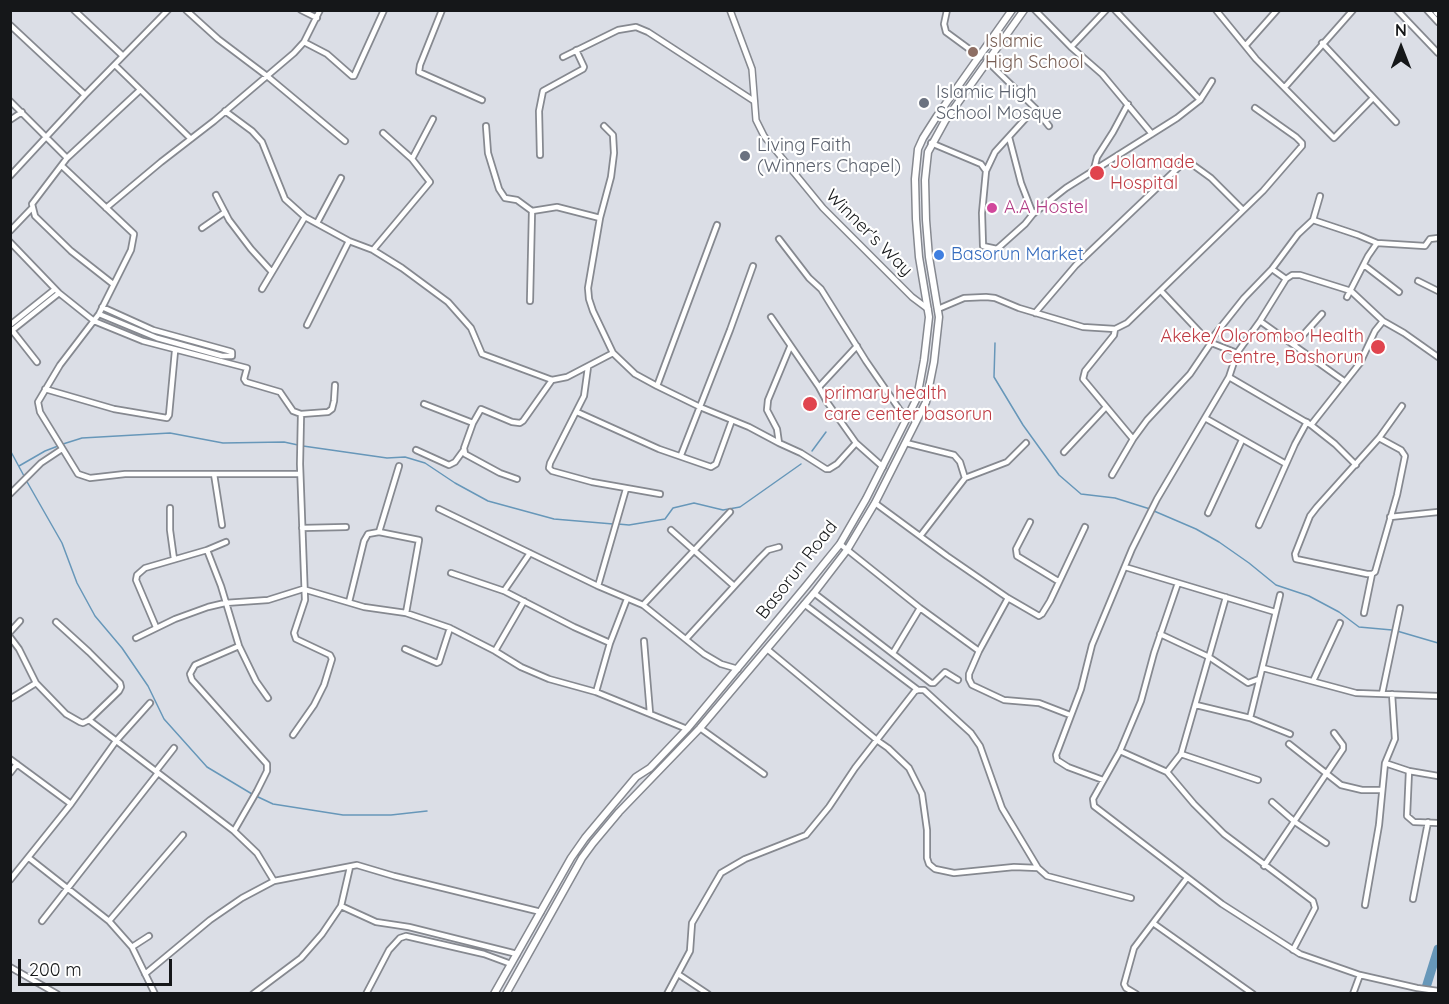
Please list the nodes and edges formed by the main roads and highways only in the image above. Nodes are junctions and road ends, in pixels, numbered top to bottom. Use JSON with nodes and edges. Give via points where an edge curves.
{"nodes":[{"id":1,"x":1012,"y":10,"type":"edge"},
{"id":2,"x":1024,"y":10,"type":"edge"},
{"id":3,"x":937,"y":116,"type":"junction"},
{"id":4,"x":945,"y":121,"type":"junction"},
{"id":5,"x":494,"y":993,"type":"edge"},
{"id":6,"x":506,"y":993,"type":"edge"}],
"edges":[{"from":1,"to":3,"type":"main road","name":"Basorun Road"},
{"from":2,"to":4,"type":"main road","name":"Basorun Road"},
{"from":3,"to":4,"type":"main road"},
{"from":3,"to":5,"type":"main road","name":"Basorun Road","via":[[918,149],[915,179],[919,257],[928,309],[920,389],[883,467],[840,544],[687,729],[650,768],[636,777],[585,838]]},
{"from":4,"to":6,"type":"main road","name":"Basorun Road","via":[[931,143],[925,180],[938,329],[929,392],[906,443],[847,550],[700,728],[619,812],[582,858]]}]}
